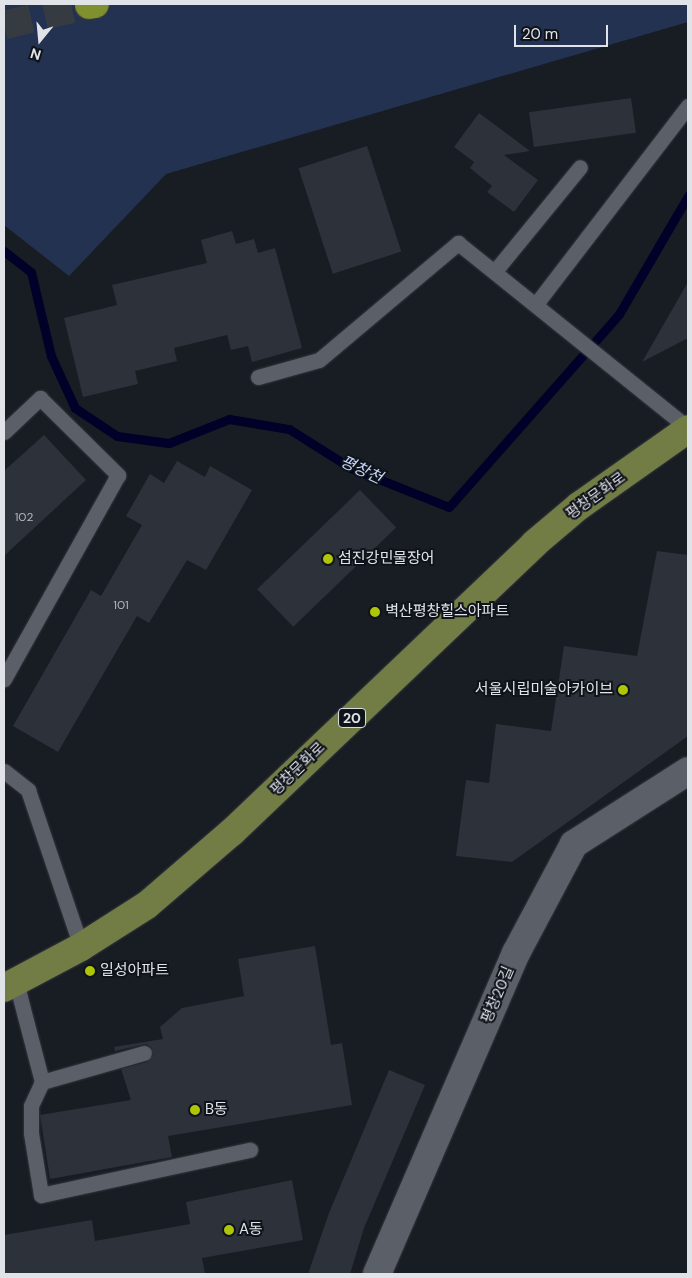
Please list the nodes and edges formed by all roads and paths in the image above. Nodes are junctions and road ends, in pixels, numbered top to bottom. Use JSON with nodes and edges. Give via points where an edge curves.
{"nodes":[{"id":1,"x":688,"y":106,"type":"edge"},
{"id":2,"x":580,"y":167,"type":"dead end"},
{"id":3,"x":495,"y":271,"type":"junction"},
{"id":4,"x":536,"y":304,"type":"junction"},
{"id":5,"x":258,"y":378,"type":"dead end"},
{"id":6,"x":688,"y":429,"type":"edge"},
{"id":7,"x":4,"y":432,"type":"edge"},
{"id":8,"x":4,"y":678,"type":"edge"},
{"id":9,"x":4,"y":771,"type":"edge"},
{"id":10,"x":688,"y":771,"type":"edge"},
{"id":11,"x":81,"y":948,"type":"junction"},
{"id":12,"x":10,"y":985,"type":"edge"},
{"id":13,"x":144,"y":1053,"type":"dead end"},
{"id":14,"x":42,"y":1082,"type":"junction"},
{"id":15,"x":250,"y":1150,"type":"dead end"},
{"id":16,"x":377,"y":1274,"type":"edge"}],
"edges":[{"from":1,"to":4,"type":"lane"},
{"from":2,"to":3,"type":"lane"},
{"from":3,"to":4,"type":"lane","name":"평창문화로"},
{"from":3,"to":5,"type":"lane","name":"평창문화로","via":[[458,242],[319,360]]},
{"from":4,"to":6,"type":"lane","name":"평창문화로"},
{"from":6,"to":11,"type":"main road","name":"평창문화로","number":"20","via":[[571,513],[232,832],[147,905]]},
{"from":7,"to":8,"type":"lane","via":[[40,398],[118,475]]},
{"from":9,"to":11,"type":"lane","via":[[28,790]]},
{"from":10,"to":16,"type":"street","name":"평창20길","via":[[574,844],[516,953]]},
{"from":11,"to":12,"type":"main road","name":"평창문화로","number":"20"},
{"from":12,"to":14,"type":"lane"},
{"from":13,"to":14,"type":"lane"},
{"from":14,"to":15,"type":"lane","via":[[31,1106],[31,1133],[41,1196]]}]}
